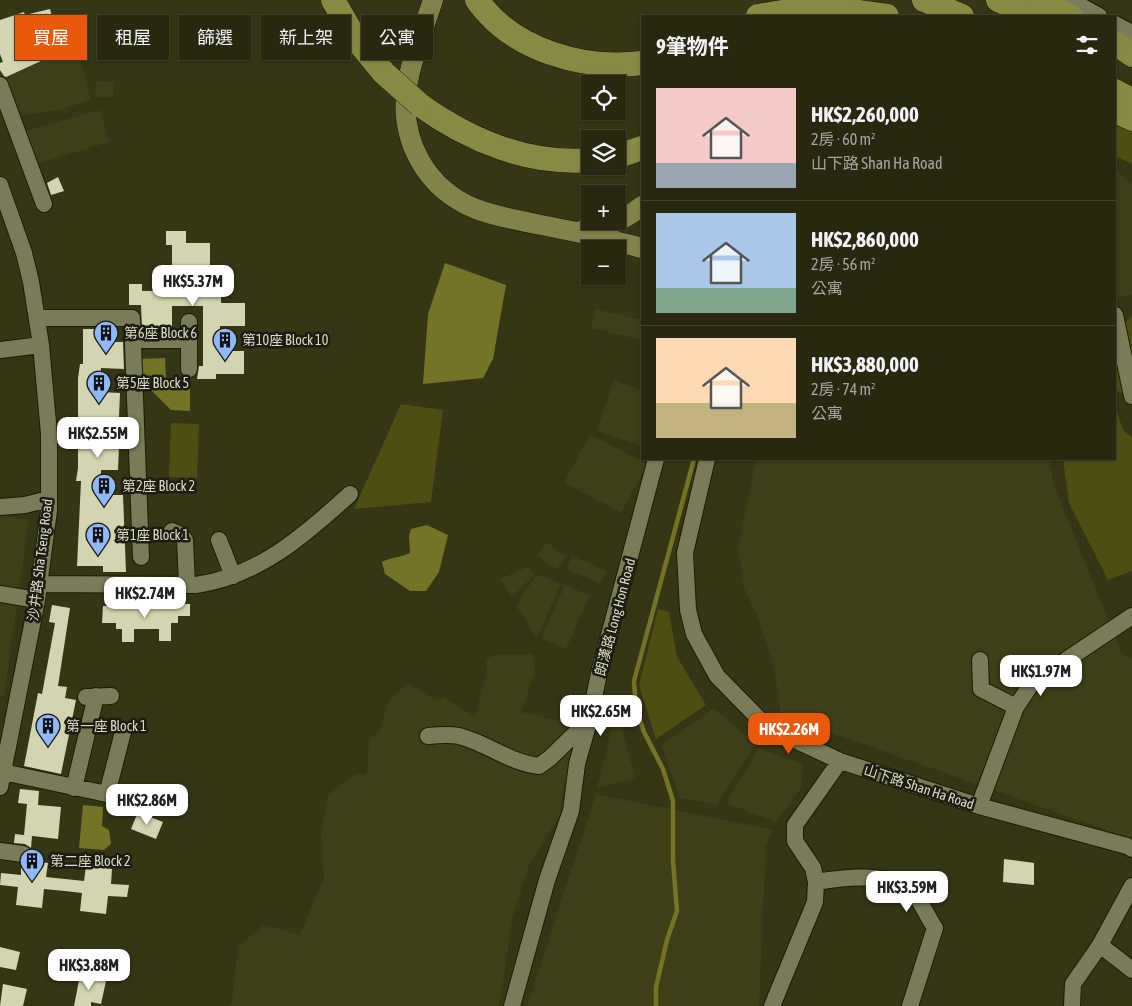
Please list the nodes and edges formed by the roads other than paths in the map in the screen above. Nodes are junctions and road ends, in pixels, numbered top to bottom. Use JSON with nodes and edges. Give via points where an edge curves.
{"nodes":[{"id":1,"x":333,"y":0,"type":"edge"},
{"id":2,"x":433,"y":0,"type":"edge"},
{"id":3,"x":478,"y":0,"type":"edge"},
{"id":4,"x":771,"y":0,"type":"edge"},
{"id":5,"x":924,"y":0,"type":"edge"},
{"id":6,"x":998,"y":0,"type":"edge"},
{"id":7,"x":1040,"y":0,"type":"edge"},
{"id":8,"x":1070,"y":0,"type":"edge"},
{"id":9,"x":832,"y":9,"type":"edge"},
{"id":10,"x":763,"y":15,"type":"edge"},
{"id":11,"x":766,"y":15,"type":"edge"},
{"id":12,"x":879,"y":15,"type":"edge"},
{"id":13,"x":960,"y":15,"type":"edge"},
{"id":14,"x":1032,"y":15,"type":"edge"},
{"id":15,"x":1068,"y":15,"type":"edge"},
{"id":16,"x":1097,"y":15,"type":"edge"},
{"id":17,"x":1116,"y":25,"type":"edge"},
{"id":18,"x":1132,"y":33,"type":"edge"},
{"id":19,"x":1116,"y":44,"type":"edge"},
{"id":20,"x":1132,"y":55,"type":"edge"},
{"id":21,"x":1116,"y":59,"type":"edge"},
{"id":22,"x":641,"y":63,"type":"edge"},
{"id":23,"x":1132,"y":67,"type":"edge"},
{"id":24,"x":0,"y":85,"type":"edge"},
{"id":25,"x":1116,"y":92,"type":"edge"},
{"id":26,"x":1132,"y":100,"type":"edge"},
{"id":27,"x":1116,"y":111,"type":"edge"},
{"id":28,"x":1132,"y":119,"type":"edge"},
{"id":29,"x":641,"y":148,"type":"edge"},
{"id":30,"x":626,"y":153,"type":"edge"},
{"id":31,"x":581,"y":160,"type":"edge"},
{"id":32,"x":0,"y":185,"type":"edge"},
{"id":33,"x":44,"y":204,"type":"dead end"},
{"id":34,"x":641,"y":207,"type":"edge"},
{"id":35,"x":570,"y":230,"type":"junction"},
{"id":36,"x":641,"y":248,"type":"edge"},
{"id":37,"x":37,"y":318,"type":"junction"},
{"id":38,"x":1116,"y":320,"type":"edge"},
{"id":39,"x":188,"y":322,"type":"dead end"},
{"id":40,"x":133,"y":340,"type":"junction"},
{"id":41,"x":188,"y":340,"type":"junction"},
{"id":42,"x":41,"y":345,"type":"junction"},
{"id":43,"x":0,"y":350,"type":"edge"},
{"id":44,"x":189,"y":369,"type":"dead end"},
{"id":45,"x":1132,"y":396,"type":"edge"},
{"id":46,"x":656,"y":460,"type":"edge"},
{"id":47,"x":707,"y":460,"type":"edge"},
{"id":48,"x":350,"y":494,"type":"dead end"},
{"id":49,"x":49,"y":499,"type":"junction"},
{"id":50,"x":0,"y":507,"type":"edge"},
{"id":51,"x":172,"y":531,"type":"dead end"},
{"id":52,"x":219,"y":540,"type":"dead end"},
{"id":53,"x":141,"y":557,"type":"dead end"},
{"id":54,"x":233,"y":576,"type":"junction"},
{"id":55,"x":191,"y":585,"type":"junction"},
{"id":56,"x":38,"y":592,"type":"junction"},
{"id":57,"x":0,"y":594,"type":"edge"},
{"id":58,"x":1132,"y":616,"type":"edge"},
{"id":59,"x":980,"y":660,"type":"dead end"},
{"id":60,"x":98,"y":696,"type":"dead end"},
{"id":61,"x":1016,"y":707,"type":"junction"},
{"id":62,"x":16,"y":713,"type":"junction"},
{"id":63,"x":0,"y":717,"type":"edge"},
{"id":64,"x":590,"y":718,"type":"junction"},
{"id":65,"x":123,"y":732,"type":"dead end"},
{"id":66,"x":428,"y":736,"type":"dead end"},
{"id":67,"x":840,"y":761,"type":"junction"},
{"id":68,"x":2,"y":780,"type":"edge"},
{"id":69,"x":74,"y":788,"type":"junction"},
{"id":70,"x":979,"y":806,"type":"junction"},
{"id":71,"x":1132,"y":849,"type":"edge"},
{"id":72,"x":0,"y":851,"type":"edge"},
{"id":73,"x":23,"y":854,"type":"dead end"},
{"id":74,"x":816,"y":882,"type":"junction"},
{"id":75,"x":1132,"y":886,"type":"edge"},
{"id":76,"x":1100,"y":945,"type":"junction"},
{"id":77,"x":1132,"y":970,"type":"edge"},
{"id":78,"x":512,"y":1006,"type":"edge"},
{"id":79,"x":772,"y":1006,"type":"edge"},
{"id":80,"x":910,"y":1006,"type":"edge"},
{"id":81,"x":1072,"y":1006,"type":"edge"}],
"edges":[{"from":1,"to":31,"type":"highway","bridge":true,"via":[[355,38],[384,73],[420,105],[466,134],[500,147],[540,158]]},
{"from":2,"to":35,"type":"main road","via":[[406,96],[407,127],[422,166],[441,188],[465,204],[487,213]]},
{"from":3,"to":22,"type":"highway","via":[[492,18],[508,30],[530,44],[558,55],[605,65]]},
{"from":4,"to":11,"type":"main road"},
{"from":5,"to":13,"type":"highway"},
{"from":6,"to":14,"type":"highway"},
{"from":7,"to":15,"type":"highway"},
{"from":8,"to":16,"type":"street"},
{"from":9,"to":10,"type":"highway","bridge":true,"via":[[802,9]]},
{"from":9,"to":12,"type":"highway"},
{"from":17,"to":18,"type":"street"},
{"from":19,"to":20,"type":"highway"},
{"from":21,"to":23,"type":"highway"},
{"from":24,"to":33,"type":"street"},
{"from":25,"to":26,"type":"highway"},
{"from":27,"to":28,"type":"highway"},
{"from":29,"to":30,"type":"highway"},
{"from":32,"to":37,"type":"street","name":"沙井路 Sha Tseng Road","via":[[24,253]]},
{"from":34,"to":35,"type":"main road","via":[[607,226]]},
{"from":35,"to":36,"type":"main road"},
{"from":37,"to":40,"type":"street","via":[[132,318]]},
{"from":37,"to":42,"type":"street","name":"沙井路 Sha Tseng Road"},
{"from":38,"to":45,"type":"street"},
{"from":39,"to":41,"type":"street"},
{"from":40,"to":41,"type":"street"},
{"from":40,"to":53,"type":"street"},
{"from":41,"to":44,"type":"street"},
{"from":42,"to":43,"type":"street"},
{"from":42,"to":49,"type":"street","name":"沙井路 Sha Tseng Road","via":[[49,434]]},
{"from":46,"to":64,"type":"street","name":"朗漢路 Long Hon Road"},
{"from":47,"to":67,"type":"street","name":"山下路 Shan Ha Road","via":[[685,553],[688,610],[694,634],[717,676],[767,727]]},
{"from":48,"to":54,"type":"street","via":[[296,541]]},
{"from":49,"to":50,"type":"street"},
{"from":49,"to":56,"type":"street","name":"沙井路 Sha Tseng Road"},
{"from":51,"to":55,"type":"street","via":[[186,540]]},
{"from":52,"to":54,"type":"street"},
{"from":54,"to":55,"type":"street","via":[[217,582]]},
{"from":55,"to":56,"type":"street"},
{"from":56,"to":57,"type":"street"},
{"from":56,"to":62,"type":"street","name":"沙井路 Sha Tseng Road"},
{"from":58,"to":61,"type":"street","via":[[1032,683]]},
{"from":59,"to":61,"type":"street","via":[[981,689]]},
{"from":60,"to":69,"type":"street"},
{"from":61,"to":70,"type":"street"},
{"from":62,"to":63,"type":"street"},
{"from":62,"to":68,"type":"street","name":"沙井路 Sha Tseng Road"},
{"from":64,"to":66,"type":"street","via":[[539,766],[524,764],[457,735]]},
{"from":64,"to":78,"type":"street","name":"朗漢路 Long Hon Road","via":[[577,764],[571,811],[547,880]]},
{"from":65,"to":69,"type":"street","via":[[107,794]]},
{"from":67,"to":70,"type":"street","name":"山下路 Shan Ha Road"},
{"from":67,"to":74,"type":"street","via":[[795,825],[795,841],[813,868]]},
{"from":68,"to":69,"type":"street"},
{"from":70,"to":71,"type":"street","name":"山下路 Shan Ha Road"},
{"from":72,"to":73,"type":"street"},
{"from":74,"to":79,"type":"street","via":[[816,902]]},
{"from":74,"to":80,"type":"street","via":[[848,877],[882,879],[913,892],[934,928]]},
{"from":75,"to":76,"type":"street"},
{"from":76,"to":77,"type":"street"},
{"from":76,"to":81,"type":"street","via":[[1073,984]]}]}
